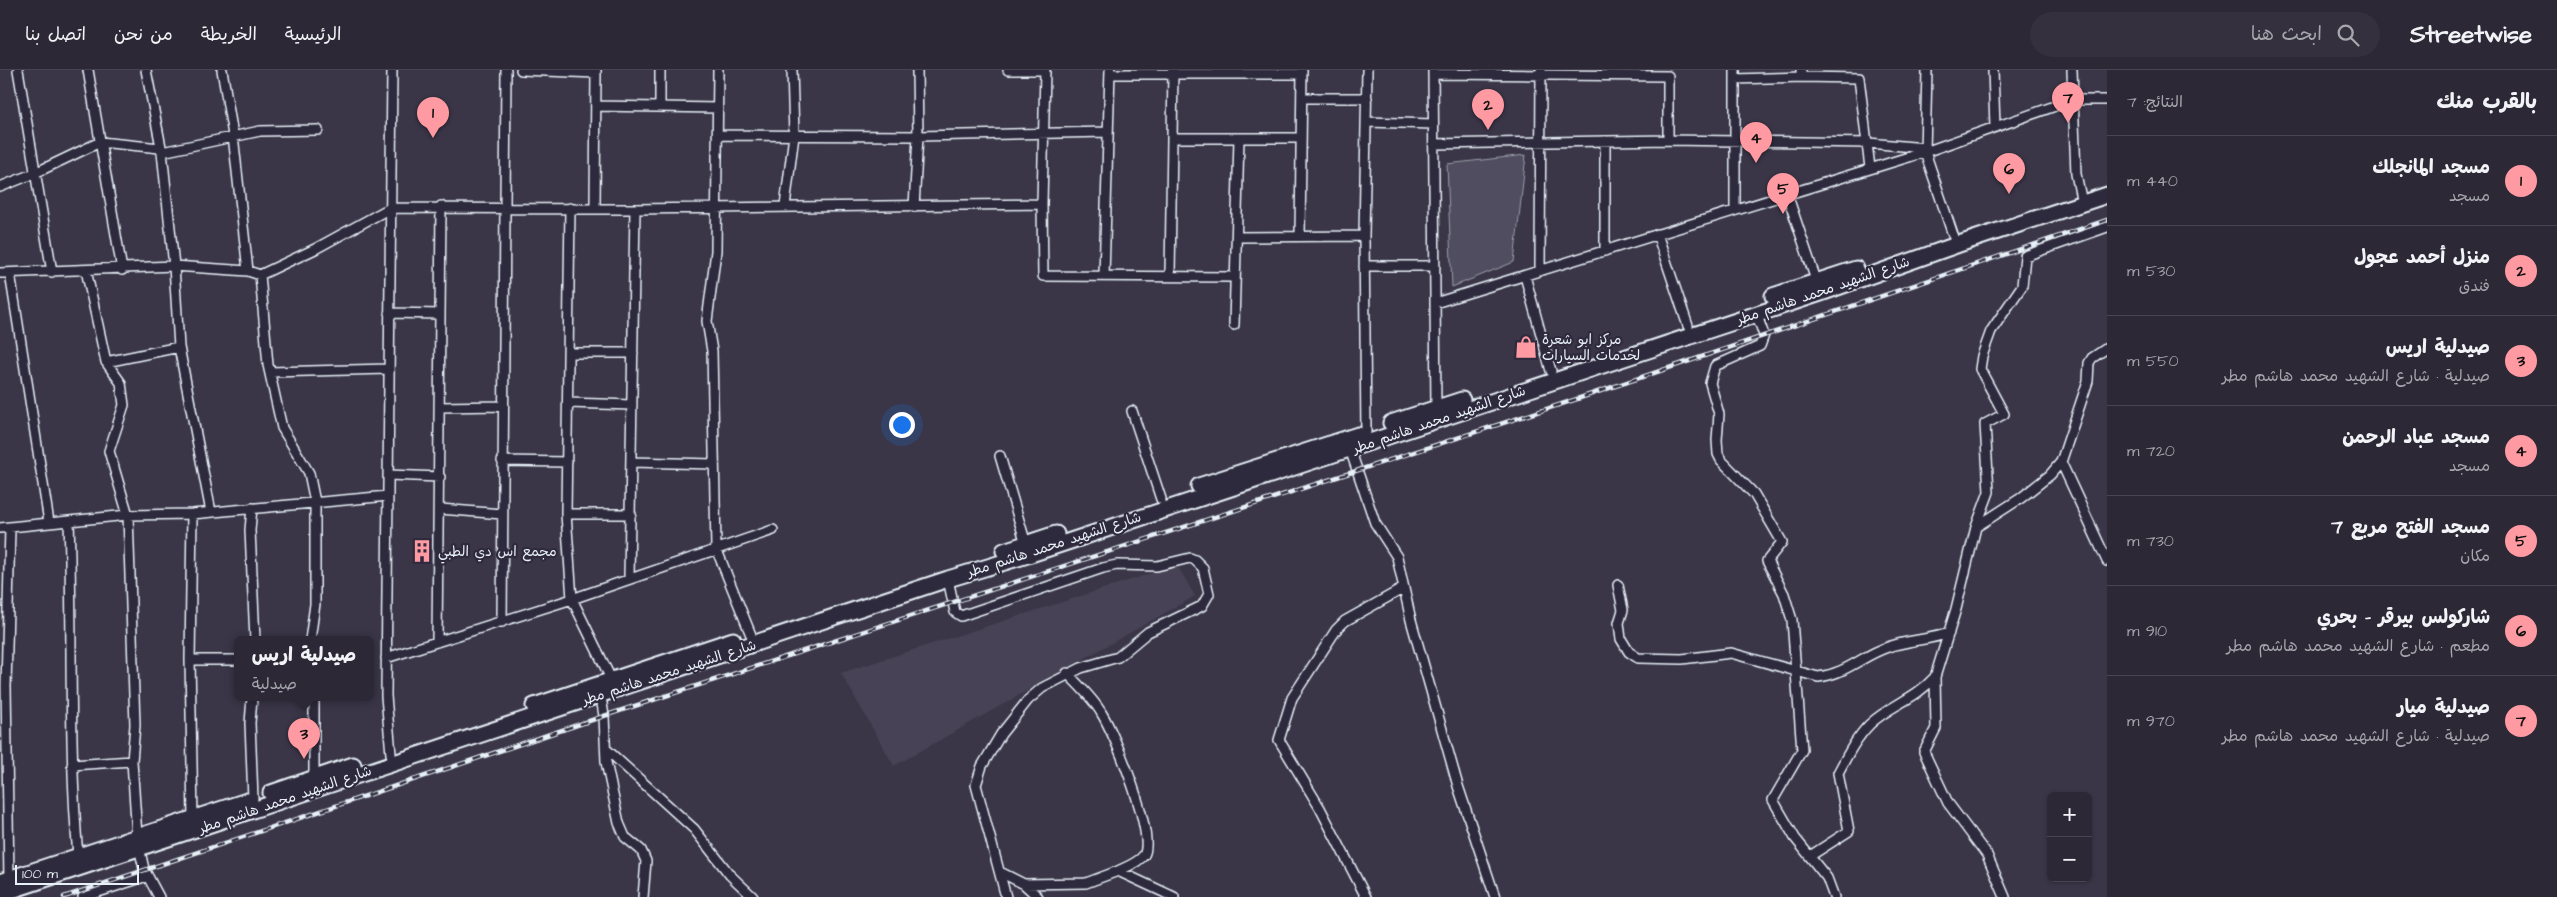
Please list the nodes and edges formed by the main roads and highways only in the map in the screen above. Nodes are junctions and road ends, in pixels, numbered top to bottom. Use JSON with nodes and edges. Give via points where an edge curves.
{"nodes":[{"id":1,"x":2107,"y":188,"type":"edge"},
{"id":2,"x":2107,"y":195,"type":"edge"},
{"id":3,"x":2082,"y":199,"type":"junction"},
{"id":4,"x":1819,"y":287,"type":"junction"},
{"id":5,"x":604,"y":686,"type":"junction"},
{"id":6,"x":138,"y":842,"type":"junction"},
{"id":7,"x":43,"y":873,"type":"junction"},
{"id":8,"x":5,"y":881,"type":"edge"},
{"id":9,"x":0,"y":894,"type":"edge"}],
"edges":[{"from":1,"to":3,"type":"main road","name":"شارع الشهيد محمد هاشم مطر"},
{"from":2,"to":3,"type":"main road","name":"شارع الشهيد محمد هاشم مطر"},
{"from":3,"to":4,"type":"main road","name":"شارع الشهيد محمد هاشم مطر"},
{"from":3,"to":4,"type":"main road","name":"شارع الشهيد محمد هاشم مطر","via":[[1954,238]]},
{"from":4,"to":5,"type":"main road","name":"شارع الشهيد محمد هاشم مطر","via":[[1436,408],[751,634]]},
{"from":4,"to":5,"type":"main road","name":"شارع الشهيد محمد هاشم مطر","via":[[1756,313],[1350,448]]},
{"from":5,"to":6,"type":"main road","name":"شارع الشهيد محمد هاشم مطر"},
{"from":5,"to":6,"type":"main road","name":"شارع الشهيد محمد هاشم مطر","via":[[193,818]]},
{"from":6,"to":7,"type":"main road","name":"شارع الشهيد محمد هاشم مطر"},
{"from":6,"to":7,"type":"main road","name":"شارع الشهيد محمد هاشم مطر","via":[[78,856]]},
{"from":7,"to":8,"type":"main road","name":"شارع الشهيد محمد هاشم مطر"},
{"from":7,"to":9,"type":"main road","name":"شارع الشهيد محمد هاشم مطر"}]}
